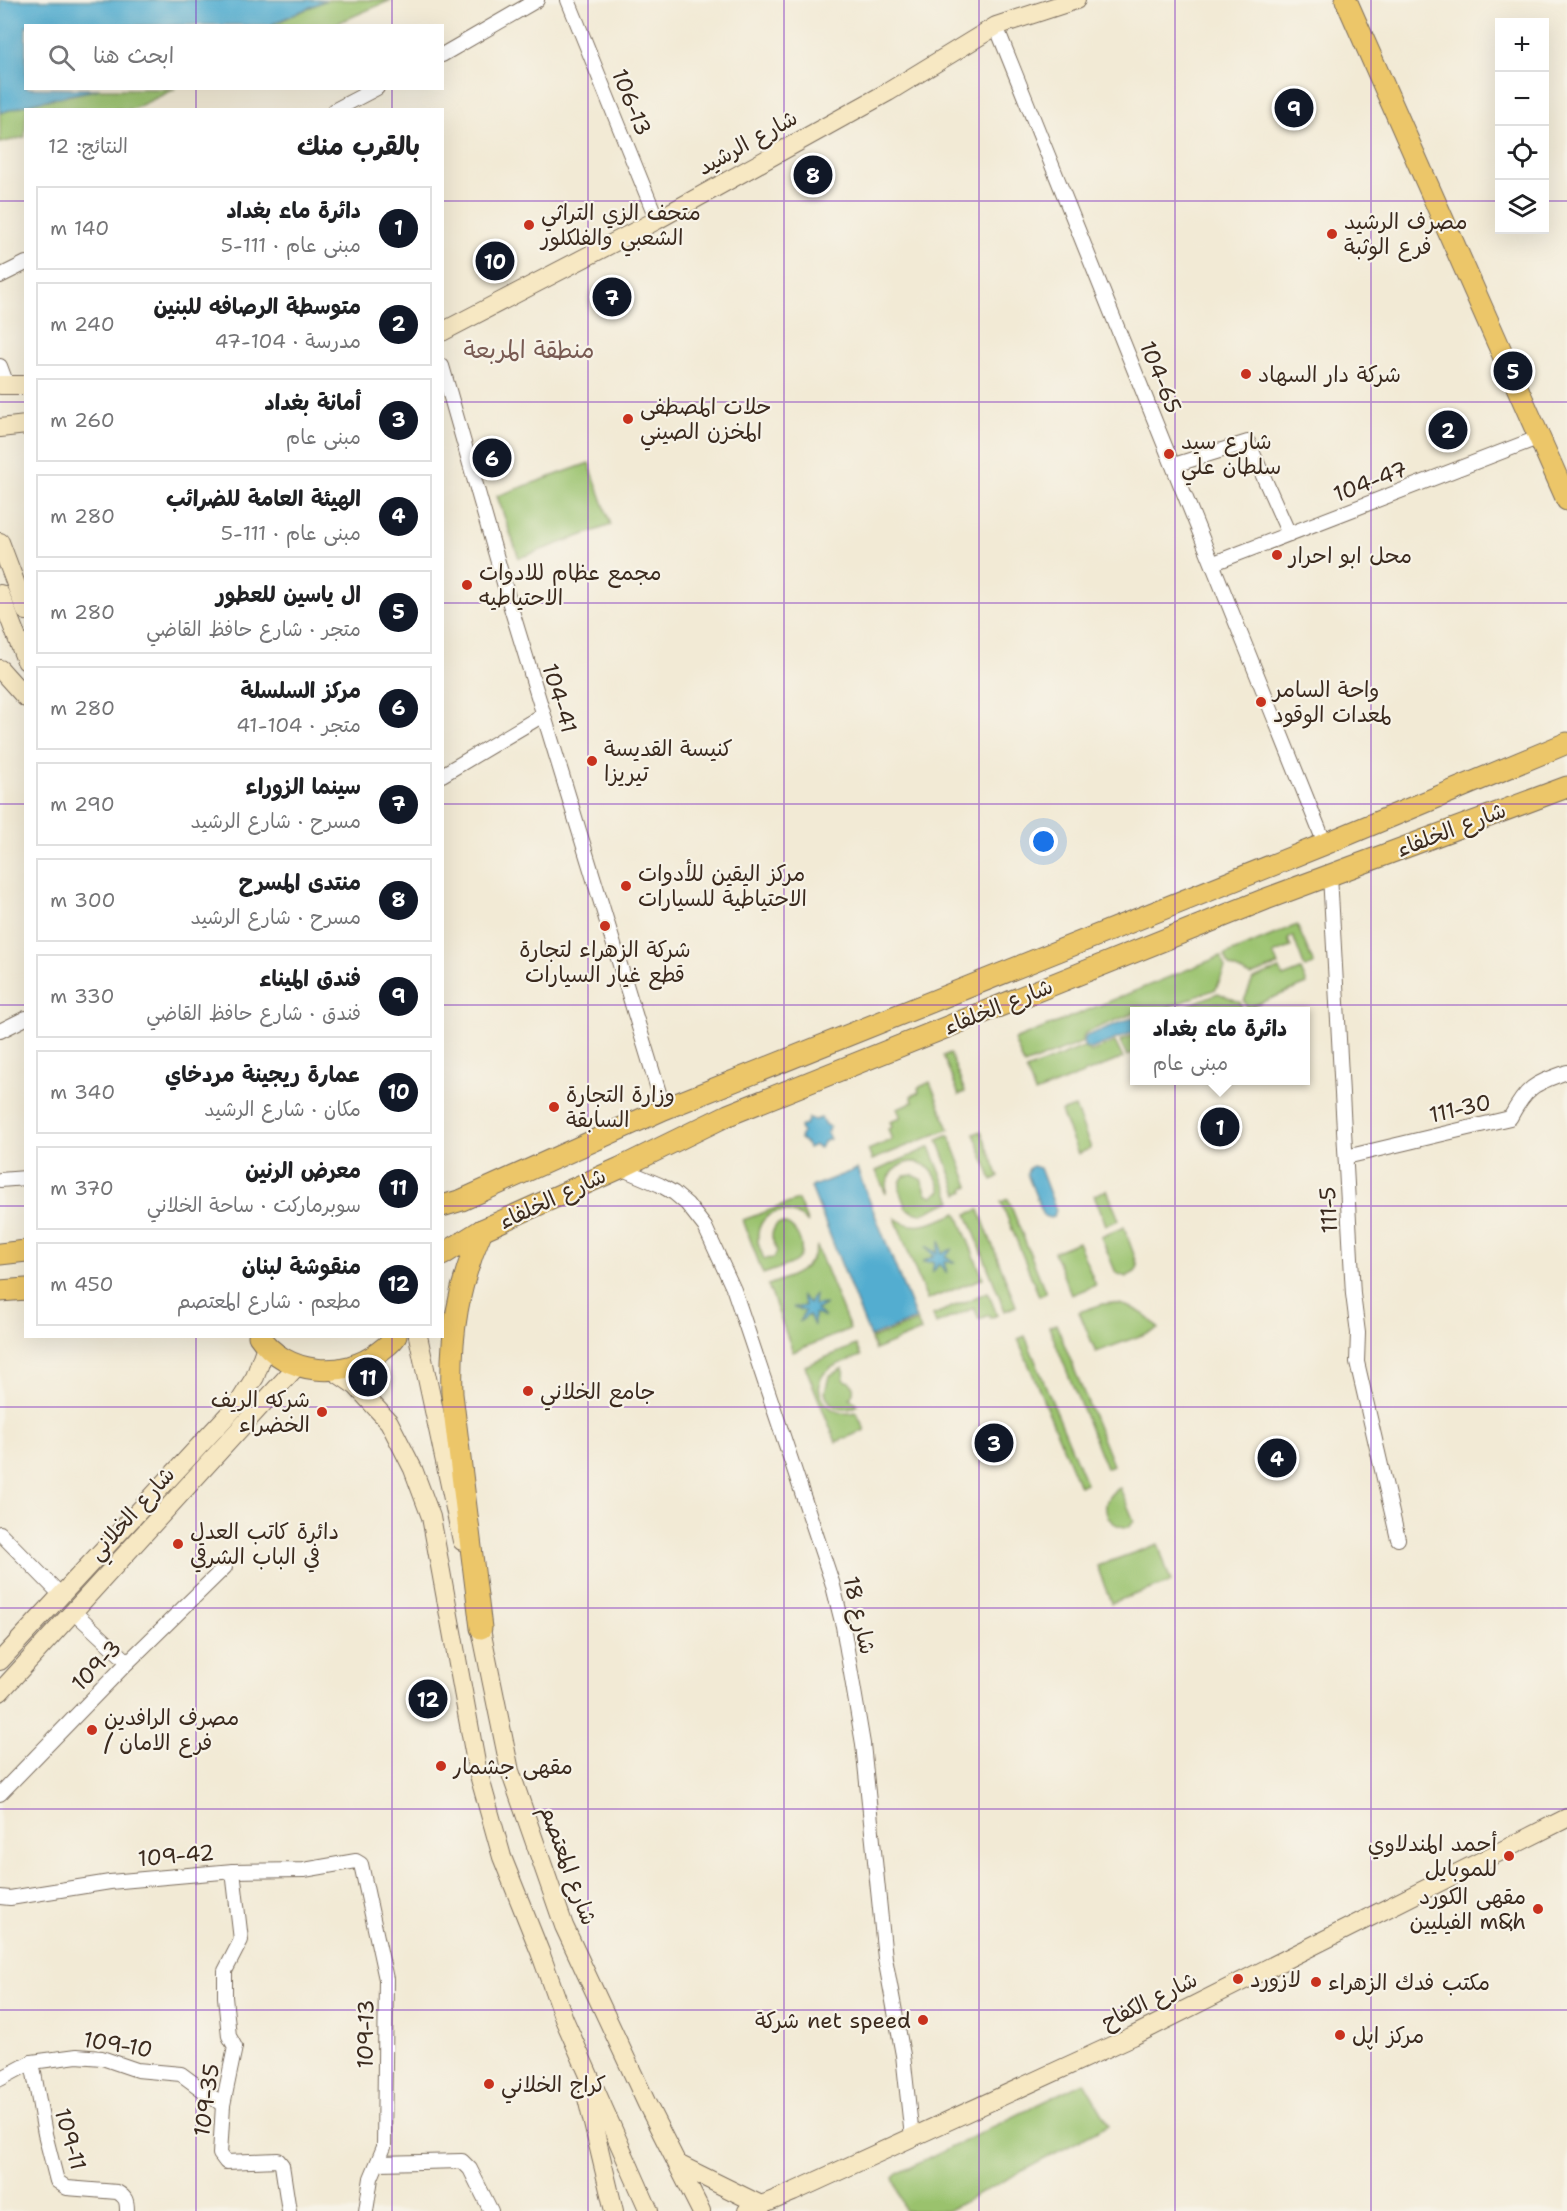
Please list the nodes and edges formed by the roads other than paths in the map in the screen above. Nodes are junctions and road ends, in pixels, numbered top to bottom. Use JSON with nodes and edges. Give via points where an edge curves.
{"nodes":[{"id":1,"x":537,"y":0,"type":"edge"},
{"id":2,"x":568,"y":0,"type":"edge"},
{"id":3,"x":1076,"y":0,"type":"edge"},
{"id":4,"x":1346,"y":0,"type":"edge"},
{"id":5,"x":996,"y":27,"type":"junction"},
{"id":6,"x":444,"y":54,"type":"edge"},
{"id":7,"x":373,"y":90,"type":"edge"},
{"id":8,"x":339,"y":108,"type":"edge"},
{"id":9,"x":657,"y":220,"type":"junction"},
{"id":10,"x":24,"y":264,"type":"edge"},
{"id":11,"x":0,"y":276,"type":"edge"},
{"id":12,"x":444,"y":331,"type":"edge"},
{"id":13,"x":0,"y":366,"type":"edge"},
{"id":14,"x":444,"y":373,"type":"edge"},
{"id":15,"x":3,"y":385,"type":"edge"},
{"id":16,"x":24,"y":385,"type":"edge"},
{"id":17,"x":24,"y":425,"type":"edge"},
{"id":18,"x":0,"y":428,"type":"edge"},
{"id":19,"x":1540,"y":437,"type":"junction"},
{"id":20,"x":1174,"y":465,"type":"junction"},
{"id":21,"x":1567,"y":500,"type":"edge"},
{"id":22,"x":1289,"y":534,"type":"junction"},
{"id":23,"x":0,"y":542,"type":"edge"},
{"id":24,"x":1214,"y":563,"type":"junction"},
{"id":25,"x":0,"y":594,"type":"edge"},
{"id":26,"x":24,"y":605,"type":"edge"},
{"id":27,"x":24,"y":656,"type":"edge"},
{"id":28,"x":0,"y":669,"type":"edge"},
{"id":29,"x":24,"y":696,"type":"edge"},
{"id":30,"x":543,"y":715,"type":"junction"},
{"id":31,"x":1567,"y":743,"type":"edge"},
{"id":32,"x":444,"y":774,"type":"edge"},
{"id":33,"x":1567,"y":787,"type":"edge"},
{"id":34,"x":1325,"y":844,"type":"junction"},
{"id":35,"x":1330,"y":875,"type":"junction"},
{"id":36,"x":24,"y":1019,"type":"edge"},
{"id":37,"x":1,"y":1029,"type":"edge"},
{"id":38,"x":1567,"y":1072,"type":"edge"},
{"id":39,"x":664,"y":1109,"type":"junction"},
{"id":40,"x":1346,"y":1157,"type":"junction"},
{"id":41,"x":620,"y":1168,"type":"junction"},
{"id":42,"x":24,"y":1178,"type":"edge"},
{"id":43,"x":0,"y":1180,"type":"edge"},
{"id":44,"x":444,"y":1205,"type":"edge"},
{"id":45,"x":482,"y":1230,"type":"junction"},
{"id":46,"x":24,"y":1251,"type":"edge"},
{"id":47,"x":0,"y":1254,"type":"edge"},
{"id":48,"x":444,"y":1254,"type":"edge"},
{"id":49,"x":24,"y":1289,"type":"edge"},
{"id":50,"x":0,"y":1291,"type":"edge"},
{"id":51,"x":394,"y":1338,"type":"edge"},
{"id":52,"x":418,"y":1338,"type":"edge"},
{"id":53,"x":262,"y":1341,"type":"edge"},
{"id":54,"x":297,"y":1366,"type":"junction"},
{"id":55,"x":334,"y":1371,"type":"junction"},
{"id":56,"x":0,"y":1533,"type":"edge"},
{"id":57,"x":1398,"y":1539,"type":"dead end"},
{"id":58,"x":225,"y":1567,"type":"dead end"},
{"id":59,"x":61,"y":1595,"type":"junction"},
{"id":60,"x":73,"y":1611,"type":"junction"},
{"id":61,"x":481,"y":1628,"type":"junction"},
{"id":62,"x":0,"y":1661,"type":"edge"},
{"id":63,"x":128,"y":1662,"type":"junction"},
{"id":64,"x":0,"y":1692,"type":"edge"},
{"id":65,"x":0,"y":1794,"type":"edge"},
{"id":66,"x":1567,"y":1818,"type":"edge"},
{"id":67,"x":356,"y":1861,"type":"joint"},
{"id":68,"x":232,"y":1871,"type":"junction"},
{"id":69,"x":0,"y":1897,"type":"edge"},
{"id":70,"x":574,"y":2041,"type":"junction"},
{"id":71,"x":32,"y":2062,"type":"junction"},
{"id":72,"x":0,"y":2079,"type":"edge"},
{"id":73,"x":224,"y":2105,"type":"junction"},
{"id":74,"x":912,"y":2137,"type":"junction"},
{"id":75,"x":379,"y":2163,"type":"junction"},
{"id":76,"x":678,"y":2164,"type":"junction"},
{"id":77,"x":754,"y":2208,"type":"edge"},
{"id":78,"x":127,"y":2211,"type":"edge"},
{"id":79,"x":289,"y":2211,"type":"edge"},
{"id":80,"x":366,"y":2211,"type":"edge"},
{"id":81,"x":491,"y":2211,"type":"edge"},
{"id":82,"x":614,"y":2211,"type":"edge"},
{"id":83,"x":649,"y":2211,"type":"edge"},
{"id":84,"x":701,"y":2211,"type":"edge"}],
"edges":[{"from":1,"to":6,"type":"street"},
{"from":2,"to":9,"type":"street","name":"106-13"},
{"from":3,"to":5,"type":"main road","name":"شارع الرشيد"},
{"from":4,"to":19,"type":"main road"},
{"from":5,"to":9,"type":"main road","name":"شارع الرشيد","via":[[888,92]]},
{"from":5,"to":20,"type":"street","name":"104-65"},
{"from":7,"to":8,"type":"street"},
{"from":9,"to":12,"type":"main road","name":"شارع الرشيد"},
{"from":10,"to":11,"type":"street"},
{"from":13,"to":15,"type":"street"},
{"from":14,"to":30,"type":"street","name":"104-41"},
{"from":15,"to":16,"type":"main road"},
{"from":17,"to":18,"type":"main road"},
{"from":19,"to":21,"type":"main road"},
{"from":19,"to":22,"type":"street","name":"104-47"},
{"from":20,"to":22,"type":"street","via":[[1248,442]]},
{"from":20,"to":24,"type":"street","name":"104-65"},
{"from":22,"to":24,"type":"street","name":"104-47"},
{"from":23,"to":26,"type":"main road"},
{"from":24,"to":34,"type":"street","name":"104-65"},
{"from":25,"to":27,"type":"main road"},
{"from":28,"to":29,"type":"main road"},
{"from":30,"to":32,"type":"street"},
{"from":30,"to":39,"type":"street","name":"104-41"},
{"from":31,"to":34,"type":"main road","name":"شارع الخلفاء"},
{"from":33,"to":35,"type":"main road","name":"شارع الخلفاء"},
{"from":34,"to":39,"type":"main road","name":"شارع الخلفاء"},
{"from":35,"to":40,"type":"street","name":"111-5"},
{"from":35,"to":41,"type":"main road","name":"شارع الخلفاء","via":[[728,1115]]},
{"from":36,"to":37,"type":"street"},
{"from":38,"to":40,"type":"street","name":"111-30","via":[[1538,1082],[1521,1096],[1509,1118]]},
{"from":39,"to":44,"type":"main road","name":"شارع الخلفاء"},
{"from":40,"to":57,"type":"street","name":"111-5","via":[[1357,1362]]},
{"from":41,"to":45,"type":"main road","name":"شارع الخلفاء"},
{"from":41,"to":74,"type":"street","name":"شارع 18","via":[[674,1193],[705,1227],[734,1290],[832,1582],[863,1744],[885,1958],[903,2055]]},
{"from":42,"to":43,"type":"street"},
{"from":45,"to":48,"type":"main road","name":"شارع الخلفاء"},
{"from":45,"to":61,"type":"main road","via":[[459,1297],[451,1357],[452,1394]]},
{"from":46,"to":47,"type":"main road"},
{"from":49,"to":50,"type":"main road"},
{"from":51,"to":55,"type":"main road","via":[[367,1362]]},
{"from":52,"to":61,"type":"main road","name":"شارع المعتصم"},
{"from":53,"to":54,"type":"main road"},
{"from":53,"to":59,"type":"main road","name":"شارع الخلاني","via":[[255,1377],[238,1404]]},
{"from":54,"to":55,"type":"main road"},
{"from":54,"to":60,"type":"main road","name":"شارع الخلاني"},
{"from":55,"to":70,"type":"main road","via":[[356,1386],[389,1422],[413,1469],[430,1517],[480,1780],[502,1857]]},
{"from":56,"to":59,"type":"street"},
{"from":58,"to":63,"type":"street","name":"109-3"},
{"from":59,"to":62,"type":"main road","name":"شارع الخلاني"},
{"from":60,"to":63,"type":"street"},
{"from":60,"to":64,"type":"main road","name":"شارع الخلاني"},
{"from":61,"to":76,"type":"main road","name":"شارع المعتصم","via":[[510,1771],[564,1926]]},
{"from":63,"to":65,"type":"street","name":"109-3"},
{"from":66,"to":74,"type":"main road","name":"شارع الكفاح","via":[[1133,2036]]},
{"from":67,"to":68,"type":"street","name":"109-42","via":[[304,1870]]},
{"from":67,"to":75,"type":"street","name":"109-13","via":[[362,1868],[386,1978],[384,2147]]},
{"from":68,"to":69,"type":"street","name":"109-42"},
{"from":68,"to":73,"type":"street","name":"109-35","via":[[241,1940],[225,1971],[228,2036],[235,2047]]},
{"from":70,"to":82,"type":"main road"},
{"from":70,"to":83,"type":"main road"},
{"from":71,"to":72,"type":"street","name":"109-10"},
{"from":71,"to":73,"type":"street","name":"109-10","via":[[77,2056],[102,2058],[137,2070],[181,2074]]},
{"from":71,"to":78,"type":"street","name":"109-11","via":[[57,2181],[67,2188],[117,2192],[127,2201]]},
{"from":73,"to":79,"type":"street","name":"109-35","via":[[222,2159],[278,2160]]},
{"from":74,"to":77,"type":"main road","name":"شارع الكفاح"},
{"from":75,"to":80,"type":"street","name":"109-13","via":[[371,2178]]},
{"from":75,"to":81,"type":"street","via":[[462,2161]]},
{"from":76,"to":77,"type":"main road"},
{"from":76,"to":84,"type":"main road","name":"شارع المعتصم"}]}
